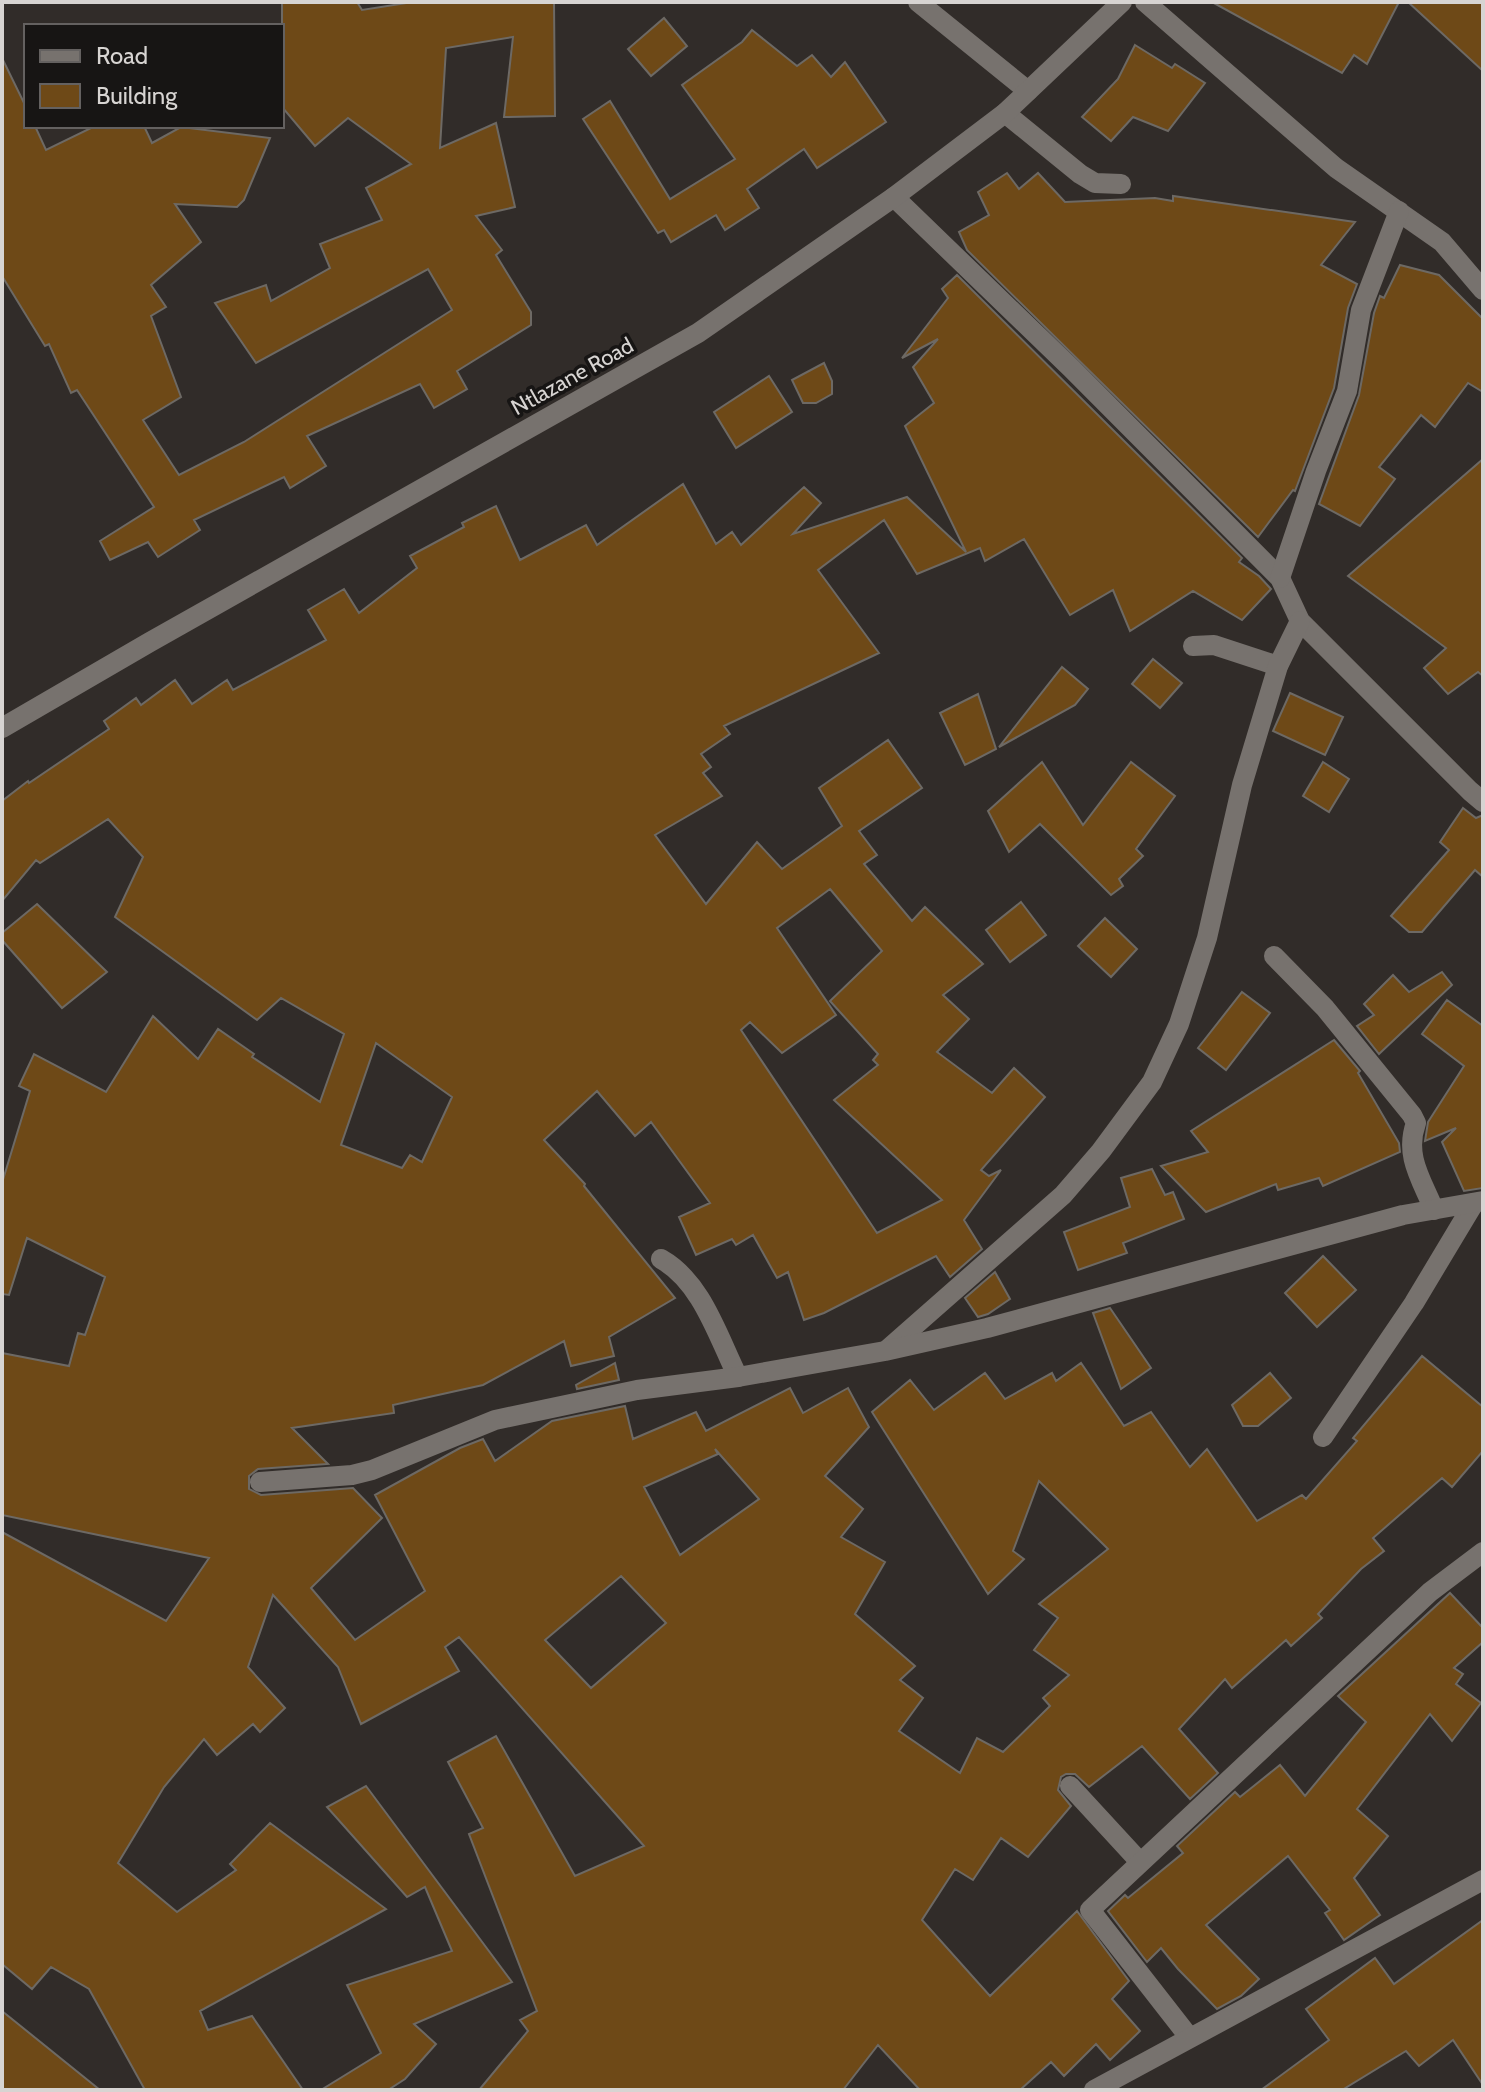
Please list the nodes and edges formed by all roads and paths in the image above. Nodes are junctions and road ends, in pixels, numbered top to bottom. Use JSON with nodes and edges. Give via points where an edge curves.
{"nodes":[{"id":1,"x":918,"y":2,"type":"edge"},
{"id":2,"x":1122,"y":2,"type":"edge"},
{"id":3,"x":1145,"y":2,"type":"edge"},
{"id":4,"x":1028,"y":91,"type":"junction"},
{"id":5,"x":1005,"y":113,"type":"junction"},
{"id":6,"x":1121,"y":184,"type":"dead end"},
{"id":7,"x":894,"y":197,"type":"junction"},
{"id":8,"x":1399,"y":211,"type":"junction"},
{"id":9,"x":1483,"y":290,"type":"edge"},
{"id":10,"x":1280,"y":578,"type":"junction"},
{"id":11,"x":1300,"y":621,"type":"junction"},
{"id":12,"x":1193,"y":646,"type":"dead end"},
{"id":13,"x":1278,"y":666,"type":"junction"},
{"id":14,"x":2,"y":728,"type":"edge"},
{"id":15,"x":1483,"y":802,"type":"edge"},
{"id":16,"x":1274,"y":956,"type":"dead end"},
{"id":17,"x":1479,"y":1202,"type":"edge"},
{"id":18,"x":1434,"y":1210,"type":"junction"},
{"id":19,"x":661,"y":1259,"type":"dead end"},
{"id":20,"x":885,"y":1351,"type":"junction"},
{"id":21,"x":738,"y":1377,"type":"junction"},
{"id":22,"x":1323,"y":1437,"type":"dead end"},
{"id":23,"x":260,"y":1482,"type":"dead end"},
{"id":24,"x":1483,"y":1552,"type":"edge"},
{"id":25,"x":1070,"y":1786,"type":"dead end"},
{"id":26,"x":1140,"y":1862,"type":"junction"},
{"id":27,"x":1483,"y":1880,"type":"edge"},
{"id":28,"x":1189,"y":2037,"type":"junction"},
{"id":29,"x":1094,"y":2090,"type":"edge"}],
"edges":[{"from":1,"to":4,"type":"street"},
{"from":2,"to":4,"type":"street","name":"Ntlazane Road"},
{"from":3,"to":8,"type":"street","via":[[1336,168]]},
{"from":4,"to":5,"type":"street","name":"Ntlazane Road"},
{"from":5,"to":6,"type":"street","via":[[1080,174],[1095,183]]},
{"from":5,"to":7,"type":"street","name":"Ntlazane Road"},
{"from":7,"to":10,"type":"street"},
{"from":7,"to":14,"type":"street","name":"Ntlazane Road","via":[[698,333]]},
{"from":8,"to":9,"type":"street","via":[[1442,242]]},
{"from":8,"to":10,"type":"street","via":[[1361,310],[1347,391]]},
{"from":10,"to":11,"type":"street"},
{"from":11,"to":13,"type":"street"},
{"from":11,"to":15,"type":"street"},
{"from":12,"to":13,"type":"street","via":[[1214,645]]},
{"from":13,"to":20,"type":"street","via":[[1242,785],[1207,938],[1179,1024],[1152,1082],[1063,1195]]},
{"from":16,"to":18,"type":"street","via":[[1325,1008],[1412,1115],[1412,1156]]},
{"from":17,"to":18,"type":"street"},
{"from":17,"to":22,"type":"street"},
{"from":18,"to":20,"type":"street"},
{"from":19,"to":21,"type":"street","via":[[694,1289]]},
{"from":20,"to":21,"type":"street"},
{"from":21,"to":23,"type":"street","via":[[637,1390],[495,1420],[352,1475]]},
{"from":24,"to":26,"type":"street","via":[[1430,1592]]},
{"from":25,"to":26,"type":"street"},
{"from":26,"to":28,"type":"street","via":[[1090,1910]]},
{"from":27,"to":28,"type":"street"},
{"from":28,"to":29,"type":"street"}]}
